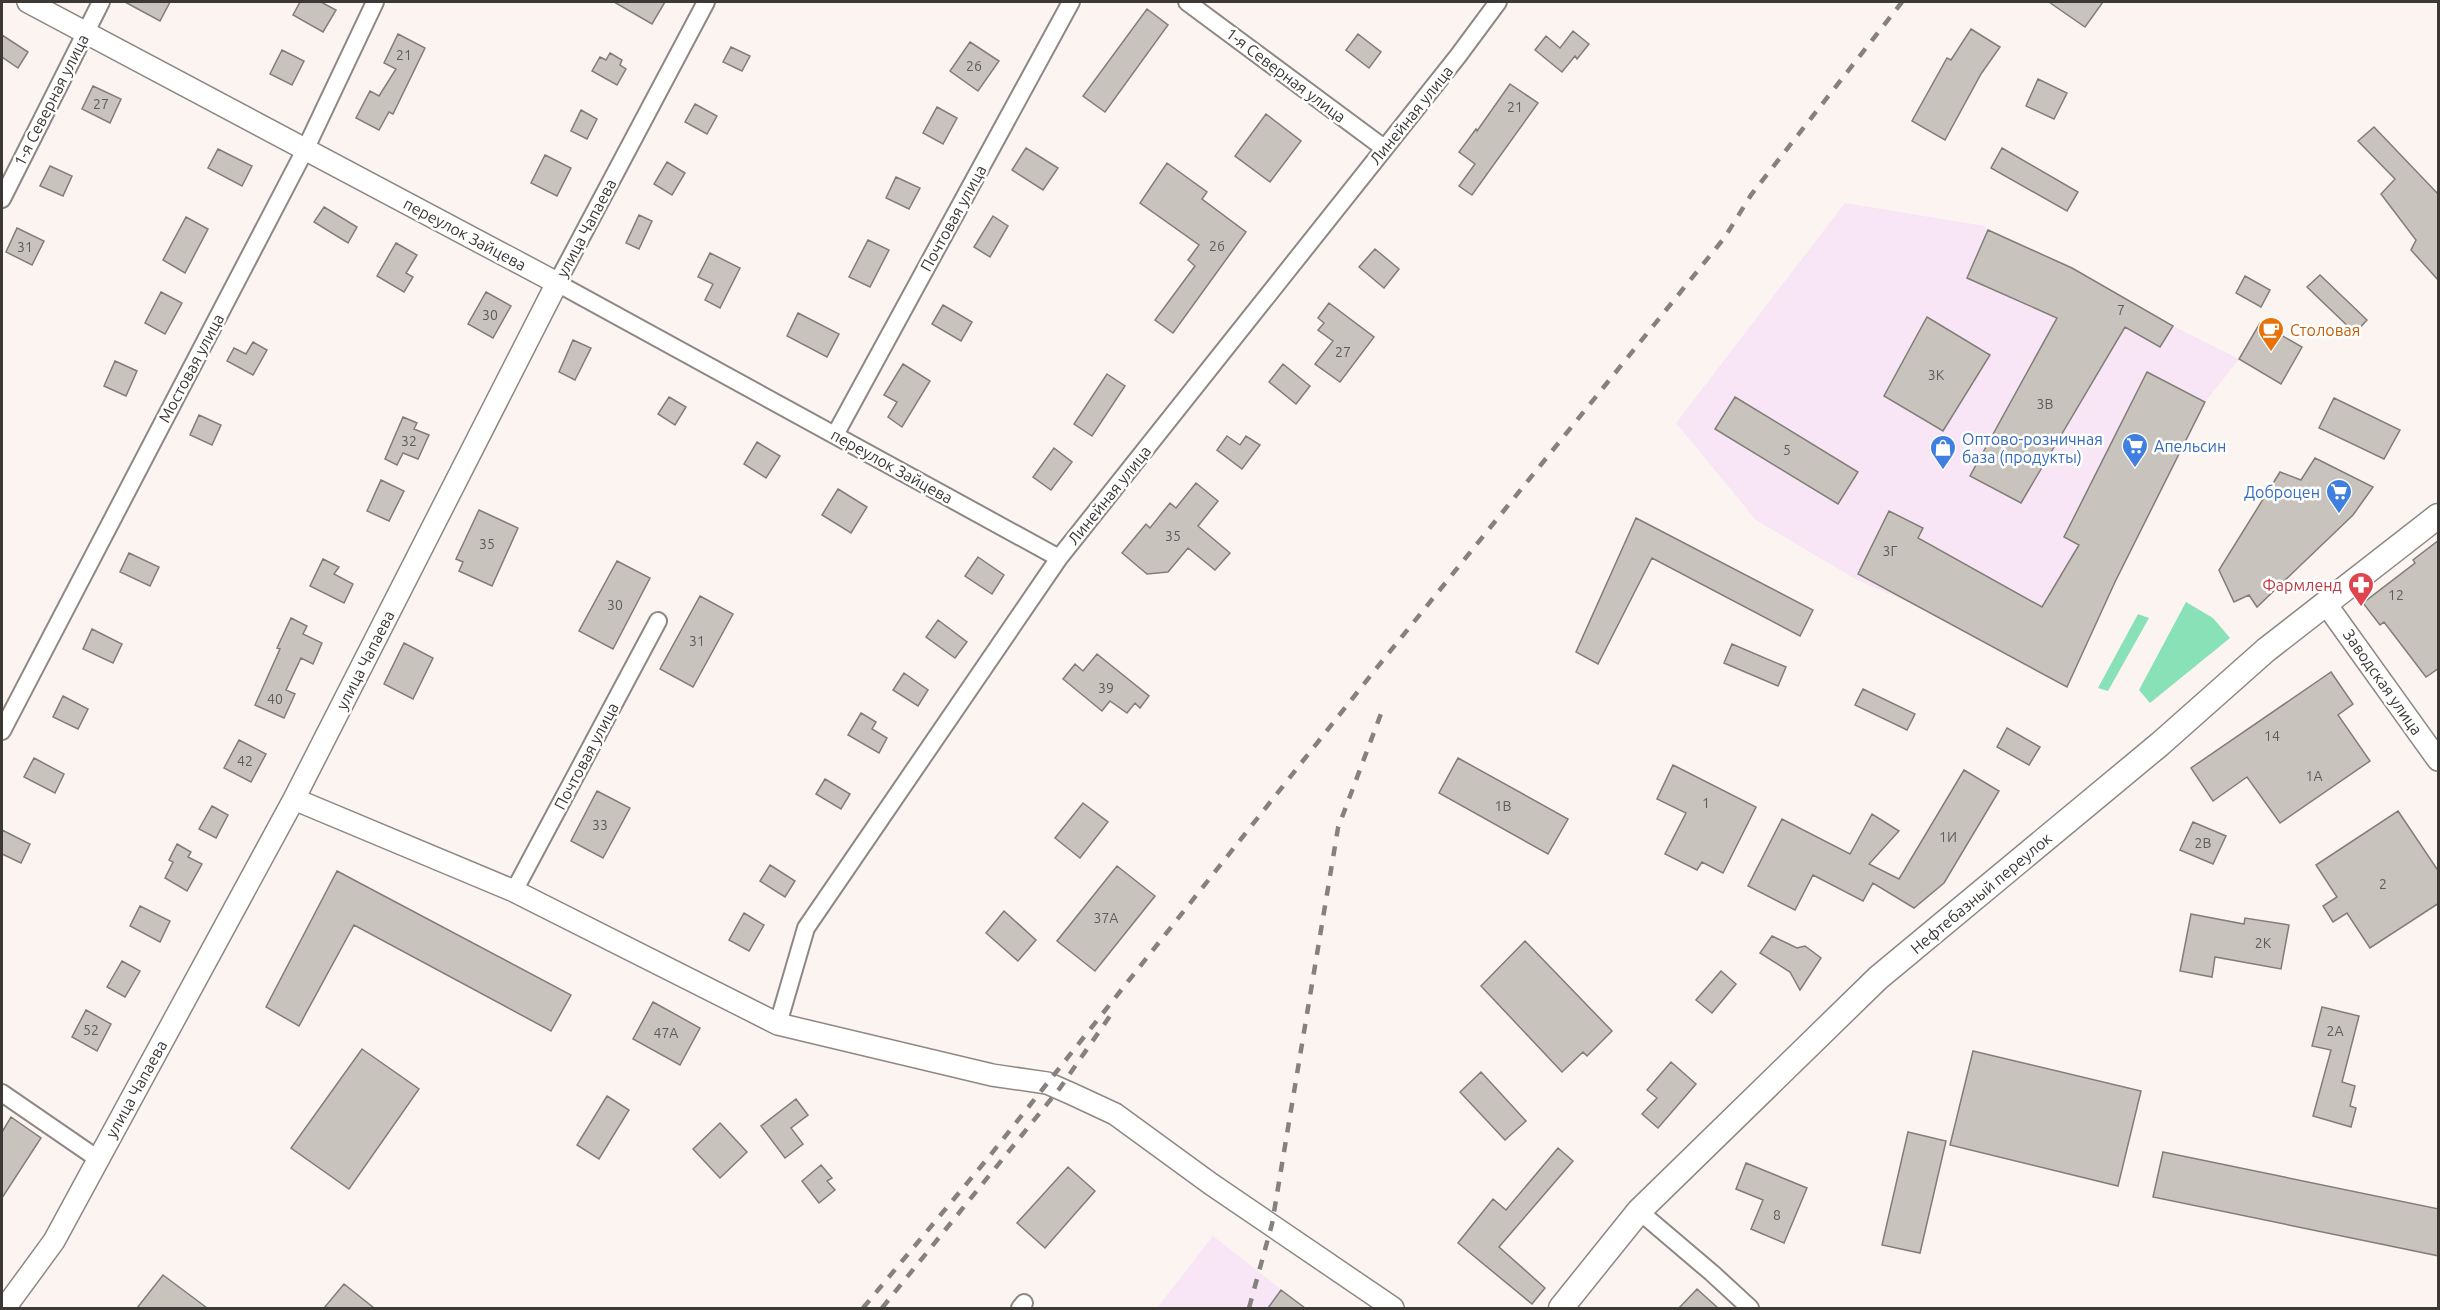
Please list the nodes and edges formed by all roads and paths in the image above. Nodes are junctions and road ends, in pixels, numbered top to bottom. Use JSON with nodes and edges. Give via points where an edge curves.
{"nodes":[{"id":1,"x":28,"y":2,"type":"edge"},
{"id":2,"x":101,"y":2,"type":"edge"},
{"id":3,"x":375,"y":2,"type":"edge"},
{"id":4,"x":706,"y":2,"type":"edge"},
{"id":5,"x":1071,"y":2,"type":"edge"},
{"id":6,"x":1187,"y":2,"type":"edge"},
{"id":7,"x":1498,"y":2,"type":"edge"},
{"id":8,"x":86,"y":31,"type":"junction"},
{"id":9,"x":1384,"y":148,"type":"junction"},
{"id":10,"x":305,"y":150,"type":"junction"},
{"id":11,"x":2,"y":199,"type":"edge"},
{"id":12,"x":557,"y":283,"type":"junction"},
{"id":13,"x":835,"y":435,"type":"junction"},
{"id":14,"x":2439,"y":516,"type":"edge"},
{"id":15,"x":1059,"y":558,"type":"junction"},
{"id":16,"x":2326,"y":604,"type":"junction"},
{"id":17,"x":658,"y":621,"type":"dead end"},
{"id":18,"x":2,"y":731,"type":"edge"},
{"id":19,"x":2439,"y":760,"type":"edge"},
{"id":20,"x":294,"y":799,"type":"junction"},
{"id":21,"x":514,"y":891,"type":"junction"},
{"id":22,"x":778,"y":1024,"type":"junction"},
{"id":23,"x":2,"y":1094,"type":"edge"},
{"id":24,"x":98,"y":1159,"type":"junction"},
{"id":25,"x":1639,"y":1212,"type":"junction"},
{"id":26,"x":5,"y":1308,"type":"edge"},
{"id":27,"x":1393,"y":1308,"type":"edge"},
{"id":28,"x":1560,"y":1308,"type":"edge"},
{"id":29,"x":1750,"y":1308,"type":"edge"}],
"edges":[{"from":1,"to":8,"type":"street","name":"переулок Зайцева"},
{"from":2,"to":8,"type":"street","name":"1-я Северная улица"},
{"from":3,"to":10,"type":"street","name":"Мостовая улица"},
{"from":4,"to":12,"type":"street","name":"улица Чапаева"},
{"from":5,"to":13,"type":"street","name":"Почтовая улица"},
{"from":6,"to":9,"type":"street","name":"1-я Северная улица"},
{"from":7,"to":9,"type":"street","name":"Линейная улица"},
{"from":8,"to":10,"type":"street","name":"переулок Зайцева"},
{"from":8,"to":11,"type":"street","name":"1-я Северная улица"},
{"from":9,"to":15,"type":"street","name":"Линейная улица"},
{"from":10,"to":12,"type":"street","name":"переулок Зайцева"},
{"from":10,"to":18,"type":"street","name":"Мостовая улица"},
{"from":12,"to":13,"type":"street","name":"переулок Зайцева"},
{"from":12,"to":20,"type":"street","name":"улица Чапаева"},
{"from":13,"to":15,"type":"street","name":"переулок Зайцева"},
{"from":14,"to":16,"type":"main road","name":"Нефтебазный переулок"},
{"from":15,"to":22,"type":"street","name":"Линейная улица","via":[[806,928]]},
{"from":16,"to":19,"type":"street","name":"Заводская улица"},
{"from":16,"to":25,"type":"main road","name":"Нефтебазный переулок","via":[[2266,650],[2160,744],[1878,978]]},
{"from":17,"to":21,"type":"street","name":"Почтовая улица"},
{"from":20,"to":21,"type":"street"},
{"from":20,"to":24,"type":"street","name":"улица Чапаева"},
{"from":21,"to":22,"type":"street"},
{"from":22,"to":27,"type":"street","via":[[992,1075],[1047,1083],[1066,1091],[1115,1114]]},
{"from":23,"to":24,"type":"street"},
{"from":24,"to":26,"type":"street","name":"улица Чапаева","via":[[54,1241]]},
{"from":25,"to":28,"type":"main road","name":"Нефтебазный переулок"},
{"from":25,"to":29,"type":"street"}]}
